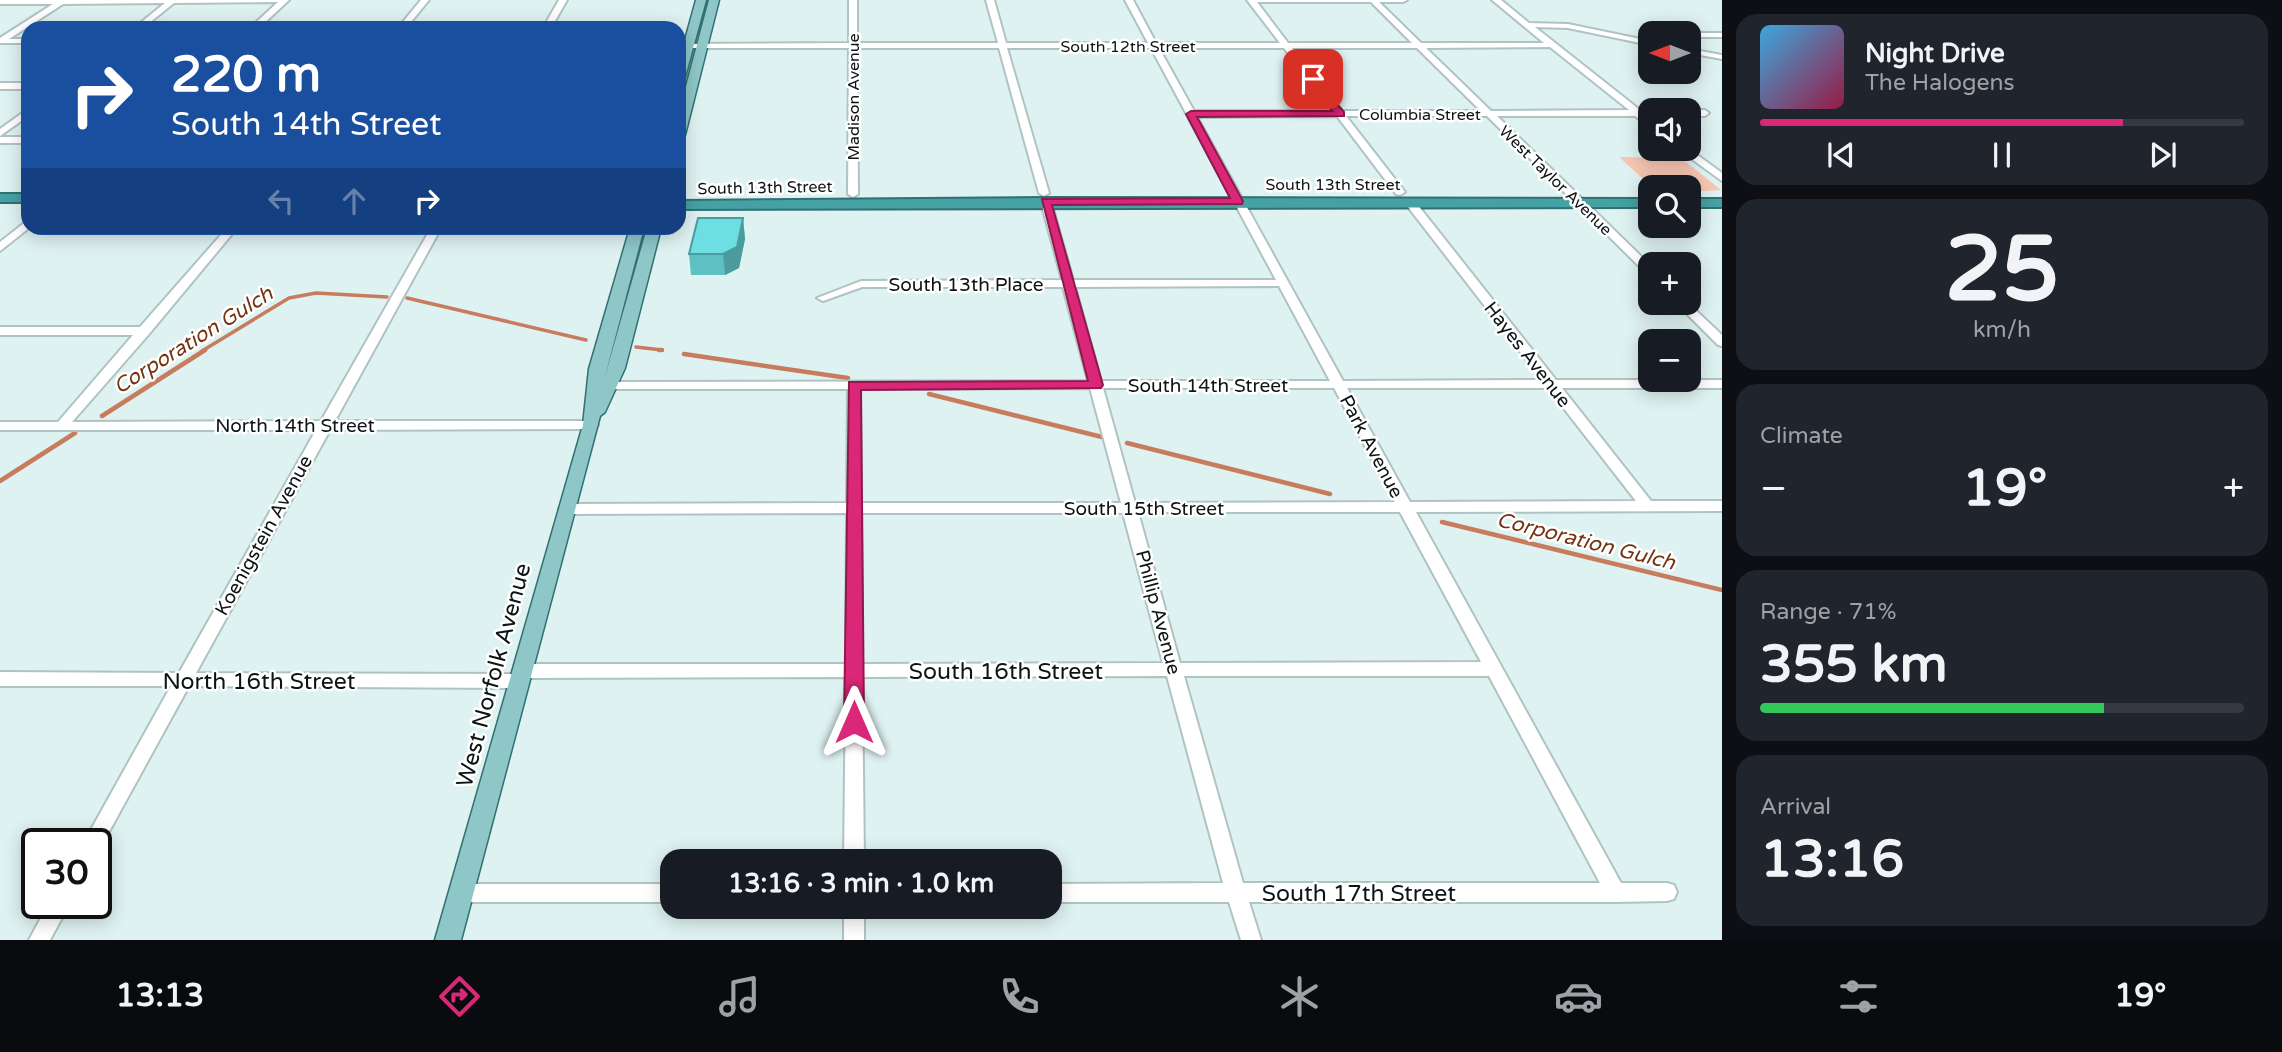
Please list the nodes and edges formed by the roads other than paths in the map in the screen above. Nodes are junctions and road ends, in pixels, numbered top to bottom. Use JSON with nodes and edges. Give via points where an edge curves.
{"nodes":[{"id":1,"x":284,"y":0,"type":"edge"},
{"id":2,"x":425,"y":0,"type":"edge"},
{"id":3,"x":563,"y":0,"type":"edge"},
{"id":4,"x":701,"y":0,"type":"edge"},
{"id":5,"x":715,"y":0,"type":"edge"},
{"id":6,"x":853,"y":0,"type":"edge"},
{"id":7,"x":990,"y":0,"type":"edge"},
{"id":8,"x":1129,"y":0,"type":"edge"},
{"id":9,"x":1253,"y":0,"type":"edge"},
{"id":10,"x":1373,"y":0,"type":"edge"},
{"id":11,"x":1403,"y":0,"type":"edge"},
{"id":12,"x":1496,"y":0,"type":"edge"},
{"id":13,"x":62,"y":1,"type":"edge"},
{"id":14,"x":173,"y":1,"type":"edge"},
{"id":15,"x":0,"y":2,"type":"edge"},
{"id":16,"x":31,"y":21,"type":"edge"},
{"id":17,"x":147,"y":21,"type":"edge"},
{"id":18,"x":262,"y":21,"type":"edge"},
{"id":19,"x":408,"y":21,"type":"edge"},
{"id":20,"x":551,"y":21,"type":"edge"},
{"id":21,"x":1528,"y":24,"type":"junction"},
{"id":22,"x":21,"y":27,"type":"edge"},
{"id":23,"x":1614,"y":35,"type":"junction"},
{"id":24,"x":1638,"y":35,"type":"edge"},
{"id":25,"x":1701,"y":35,"type":"edge"},
{"id":26,"x":1722,"y":35,"type":"edge"},
{"id":27,"x":1638,"y":40,"type":"edge"},
{"id":28,"x":0,"y":41,"type":"edge"},
{"id":29,"x":21,"y":41,"type":"edge"},
{"id":30,"x":686,"y":41,"type":"edge"},
{"id":31,"x":1286,"y":45,"type":"junction"},
{"id":32,"x":1419,"y":45,"type":"junction"},
{"id":33,"x":1554,"y":45,"type":"junction"},
{"id":34,"x":686,"y":46,"type":"edge"},
{"id":35,"x":702,"y":46,"type":"junction"},
{"id":36,"x":852,"y":46,"type":"junction"},
{"id":37,"x":1002,"y":46,"type":"junction"},
{"id":38,"x":1154,"y":46,"type":"junction"},
{"id":39,"x":1701,"y":53,"type":"edge"},
{"id":40,"x":1722,"y":57,"type":"edge"},
{"id":41,"x":0,"y":86,"type":"edge"},
{"id":42,"x":21,"y":86,"type":"edge"},
{"id":43,"x":686,"y":108,"type":"edge"},
{"id":44,"x":1637,"y":113,"type":"joint"},
{"id":45,"x":1701,"y":113,"type":"edge"},
{"id":46,"x":1705,"y":113,"type":"dead end"},
{"id":47,"x":1191,"y":114,"type":"junction"},
{"id":48,"x":1340,"y":114,"type":"junction"},
{"id":49,"x":1488,"y":114,"type":"junction"},
{"id":50,"x":21,"y":117,"type":"edge"},
{"id":51,"x":0,"y":133,"type":"edge"},
{"id":52,"x":0,"y":140,"type":"edge"},
{"id":53,"x":21,"y":140,"type":"edge"},
{"id":54,"x":1699,"y":161,"type":"edge"},
{"id":55,"x":1722,"y":178,"type":"edge"},
{"id":56,"x":853,"y":194,"type":"junction"},
{"id":57,"x":1701,"y":194,"type":"edge"},
{"id":58,"x":1722,"y":194,"type":"edge"},
{"id":59,"x":1638,"y":195,"type":"edge"},
{"id":60,"x":686,"y":197,"type":"edge"},
{"id":61,"x":1045,"y":197,"type":"junction"},
{"id":62,"x":1235,"y":197,"type":"junction"},
{"id":63,"x":1405,"y":197,"type":"junction"},
{"id":64,"x":0,"y":198,"type":"edge"},
{"id":65,"x":21,"y":198,"type":"edge"},
{"id":66,"x":1575,"y":198,"type":"junction"},
{"id":67,"x":1638,"y":202,"type":"edge"},
{"id":68,"x":1722,"y":203,"type":"edge"},
{"id":69,"x":1701,"y":204,"type":"edge"},
{"id":70,"x":686,"y":205,"type":"edge"},
{"id":71,"x":21,"y":207,"type":"edge"},
{"id":72,"x":0,"y":208,"type":"edge"},
{"id":73,"x":21,"y":229,"type":"edge"},
{"id":74,"x":226,"y":235,"type":"edge"},
{"id":75,"x":432,"y":235,"type":"edge"},
{"id":76,"x":635,"y":235,"type":"edge"},
{"id":77,"x":652,"y":235,"type":"edge"},
{"id":78,"x":0,"y":248,"type":"edge"},
{"id":79,"x":1638,"y":259,"type":"edge"},
{"id":80,"x":1281,"y":282,"type":"junction"},
{"id":81,"x":1067,"y":283,"type":"junction"},
{"id":82,"x":823,"y":298,"type":"dead end"},
{"id":83,"x":1694,"y":315,"type":"edge"},
{"id":84,"x":0,"y":331,"type":"edge"},
{"id":85,"x":145,"y":331,"type":"junction"},
{"id":86,"x":1722,"y":342,"type":"edge"},
{"id":87,"x":1552,"y":384,"type":"junction"},
{"id":88,"x":1722,"y":384,"type":"edge"},
{"id":89,"x":611,"y":385,"type":"junction"},
{"id":90,"x":854,"y":385,"type":"junction"},
{"id":91,"x":1096,"y":385,"type":"junction"},
{"id":92,"x":1340,"y":385,"type":"junction"},
{"id":93,"x":62,"y":425,"type":"junction"},
{"id":94,"x":590,"y":425,"type":"junction"},
{"id":95,"x":0,"y":426,"type":"edge"},
{"id":96,"x":324,"y":426,"type":"junction"},
{"id":97,"x":1647,"y":506,"type":"junction"},
{"id":98,"x":1722,"y":506,"type":"edge"},
{"id":99,"x":854,"y":508,"type":"junction"},
{"id":100,"x":1131,"y":508,"type":"junction"},
{"id":101,"x":1404,"y":508,"type":"junction"},
{"id":102,"x":566,"y":509,"type":"junction"},
{"id":103,"x":1491,"y":669,"type":"junction"},
{"id":104,"x":1175,"y":670,"type":"junction"},
{"id":105,"x":854,"y":672,"type":"junction"},
{"id":106,"x":520,"y":676,"type":"junction"},
{"id":107,"x":0,"y":679,"type":"edge"},
{"id":108,"x":182,"y":681,"type":"junction"},
{"id":109,"x":101,"y":828,"type":"edge"},
{"id":110,"x":854,"y":849,"type":"edge"},
{"id":111,"x":660,"y":892,"type":"edge"},
{"id":112,"x":1062,"y":892,"type":"edge"},
{"id":113,"x":1667,"y":892,"type":"dead end"},
{"id":114,"x":461,"y":893,"type":"junction"},
{"id":115,"x":1238,"y":893,"type":"junction"},
{"id":116,"x":1616,"y":893,"type":"junction"},
{"id":117,"x":51,"y":919,"type":"edge"},
{"id":118,"x":854,"y":919,"type":"edge"},
{"id":119,"x":39,"y":940,"type":"edge"},
{"id":120,"x":448,"y":940,"type":"edge"},
{"id":121,"x":854,"y":940,"type":"edge"},
{"id":122,"x":1251,"y":940,"type":"edge"}],
"edges":[{"from":1,"to":14,"type":"street"},
{"from":1,"to":18,"type":"street"},
{"from":2,"to":19,"type":"street"},
{"from":3,"to":20,"type":"street"},
{"from":4,"to":30,"type":"main road"},
{"from":5,"to":35,"type":"main road"},
{"from":6,"to":36,"type":"street","name":"Madison Avenue"},
{"from":7,"to":37,"type":"street","name":"Phillip Avenue"},
{"from":8,"to":38,"type":"street","name":"Park Avenue"},
{"from":9,"to":10,"type":"street"},
{"from":9,"to":31,"type":"street","name":"Hayes Avenue"},
{"from":10,"to":11,"type":"street"},
{"from":10,"to":32,"type":"street","name":"West Taylor Avenue"},
{"from":12,"to":21,"type":"street"},
{"from":13,"to":14,"type":"street"},
{"from":13,"to":15,"type":"street"},
{"from":13,"to":16,"type":"street"},
{"from":14,"to":17,"type":"street"},
{"from":21,"to":23,"type":"street"},
{"from":21,"to":33,"type":"street"},
{"from":22,"to":28,"type":"street"},
{"from":23,"to":24,"type":"street"},
{"from":23,"to":27,"type":"street"},
{"from":25,"to":26,"type":"street"},
{"from":28,"to":29,"type":"street"},
{"from":31,"to":32,"type":"street","name":"South 12th Street"},
{"from":31,"to":38,"type":"street","name":"South 12th Street"},
{"from":31,"to":48,"type":"street","name":"Hayes Avenue"},
{"from":32,"to":33,"type":"street","name":"South 12th Street"},
{"from":32,"to":49,"type":"street","name":"West Taylor Avenue"},
{"from":33,"to":44,"type":"street"},
{"from":34,"to":35,"type":"street","name":"South 12th Street"},
{"from":35,"to":36,"type":"street","name":"South 12th Street"},
{"from":35,"to":43,"type":"main road"},
{"from":36,"to":37,"type":"street","name":"South 12th Street"},
{"from":36,"to":56,"type":"street","name":"Madison Avenue"},
{"from":37,"to":38,"type":"street","name":"South 12th Street"},
{"from":37,"to":61,"type":"street","name":"Phillip Avenue"},
{"from":38,"to":47,"type":"street","name":"Park Avenue"},
{"from":39,"to":40,"type":"street"},
{"from":41,"to":42,"type":"street"},
{"from":44,"to":49,"type":"street","name":"Columbia Street"},
{"from":45,"to":46,"type":"street"},
{"from":47,"to":48,"type":"street","name":"Columbia Street"},
{"from":47,"to":62,"type":"street","name":"Park Avenue"},
{"from":48,"to":49,"type":"street","name":"Columbia Street"},
{"from":48,"to":63,"type":"street","name":"Hayes Avenue"},
{"from":49,"to":66,"type":"street","name":"West Taylor Avenue"},
{"from":50,"to":51,"type":"street"},
{"from":52,"to":53,"type":"street"},
{"from":54,"to":55,"type":"street"},
{"from":56,"to":60,"type":"highway","name":"South 13th Street"},
{"from":56,"to":61,"type":"highway","name":"South 13th Street"},
{"from":57,"to":58,"type":"highway"},
{"from":59,"to":66,"type":"highway","name":"South 13th Street"},
{"from":61,"to":62,"type":"highway","name":"South 13th Street"},
{"from":61,"to":70,"type":"highway","name":"South 13th Street"},
{"from":61,"to":81,"type":"street","name":"Phillip Avenue"},
{"from":62,"to":63,"type":"highway","name":"South 13th Street"},
{"from":62,"to":80,"type":"street","name":"Park Avenue"},
{"from":63,"to":66,"type":"highway","name":"South 13th Street"},
{"from":63,"to":87,"type":"street","name":"Hayes Avenue"},
{"from":64,"to":65,"type":"highway"},
{"from":66,"to":67,"type":"highway","name":"South 13th Street"},
{"from":66,"to":79,"type":"street","name":"West Taylor Avenue"},
{"from":68,"to":69,"type":"highway"},
{"from":71,"to":72,"type":"highway"},
{"from":73,"to":78,"type":"street"},
{"from":74,"to":85,"type":"street"},
{"from":75,"to":96,"type":"street","name":"Koenigstein Avenue"},
{"from":76,"to":94,"type":"main road","name":"West Norfolk Avenue","via":[[597,369]]},
{"from":77,"to":89,"type":"main road","name":"West Norfolk Avenue"},
{"from":80,"to":81,"type":"street","name":"South 13th Place"},
{"from":80,"to":92,"type":"street","name":"Park Avenue"},
{"from":81,"to":82,"type":"street","name":"South 13th Place","via":[[860,284]]},
{"from":81,"to":91,"type":"street","name":"Phillip Avenue"},
{"from":83,"to":86,"type":"street"},
{"from":84,"to":85,"type":"street"},
{"from":85,"to":93,"type":"street"},
{"from":87,"to":88,"type":"street","name":"South 14th Street"},
{"from":87,"to":92,"type":"street","name":"South 14th Street"},
{"from":87,"to":97,"type":"street","name":"Hayes Avenue"},
{"from":89,"to":90,"type":"street","name":"South 14th Street"},
{"from":89,"to":94,"type":"main road","name":"West Norfolk Avenue"},
{"from":90,"to":91,"type":"street","name":"South 14th Street"},
{"from":90,"to":99,"type":"street"},
{"from":91,"to":92,"type":"street","name":"South 14th Street"},
{"from":91,"to":100,"type":"street","name":"Phillip Avenue"},
{"from":92,"to":101,"type":"street","name":"Park Avenue"},
{"from":93,"to":95,"type":"street","name":"North 14th Street"},
{"from":93,"to":96,"type":"street","name":"North 14th Street"},
{"from":94,"to":96,"type":"street","name":"North 14th Street"},
{"from":94,"to":102,"type":"main road","name":"West Norfolk Avenue"},
{"from":96,"to":108,"type":"street","name":"Koenigstein Avenue"},
{"from":97,"to":98,"type":"street","name":"South 15th Street"},
{"from":97,"to":101,"type":"street","name":"South 15th Street"},
{"from":99,"to":100,"type":"street","name":"South 15th Street"},
{"from":99,"to":102,"type":"street","name":"South 15th Street"},
{"from":99,"to":105,"type":"street"},
{"from":100,"to":101,"type":"street","name":"South 15th Street"},
{"from":100,"to":104,"type":"street","name":"Phillip Avenue"},
{"from":101,"to":103,"type":"street","name":"Park Avenue"},
{"from":102,"to":106,"type":"main road","name":"West Norfolk Avenue"},
{"from":103,"to":104,"type":"street","name":"South 16th Street"},
{"from":103,"to":116,"type":"street","name":"Park Avenue"},
{"from":104,"to":105,"type":"street","name":"South 16th Street"},
{"from":104,"to":115,"type":"street","name":"Phillip Avenue"},
{"from":105,"to":106,"type":"street","name":"South 16th Street"},
{"from":105,"to":110,"type":"street"},
{"from":106,"to":108,"type":"street","name":"North 16th Street"},
{"from":106,"to":114,"type":"main road","name":"West Norfolk Avenue"},
{"from":107,"to":108,"type":"street","name":"North 16th Street"},
{"from":108,"to":109,"type":"street","name":"Koenigstein Avenue"},
{"from":111,"to":114,"type":"street"},
{"from":112,"to":115,"type":"street","name":"South 17th Street"},
{"from":113,"to":116,"type":"street","name":"South 17th Street"},
{"from":114,"to":120,"type":"main road","name":"West Norfolk Avenue"},
{"from":115,"to":116,"type":"street","name":"South 17th Street"},
{"from":115,"to":122,"type":"street","name":"Phillip Avenue"},
{"from":117,"to":119,"type":"street"},
{"from":118,"to":121,"type":"street"}]}
